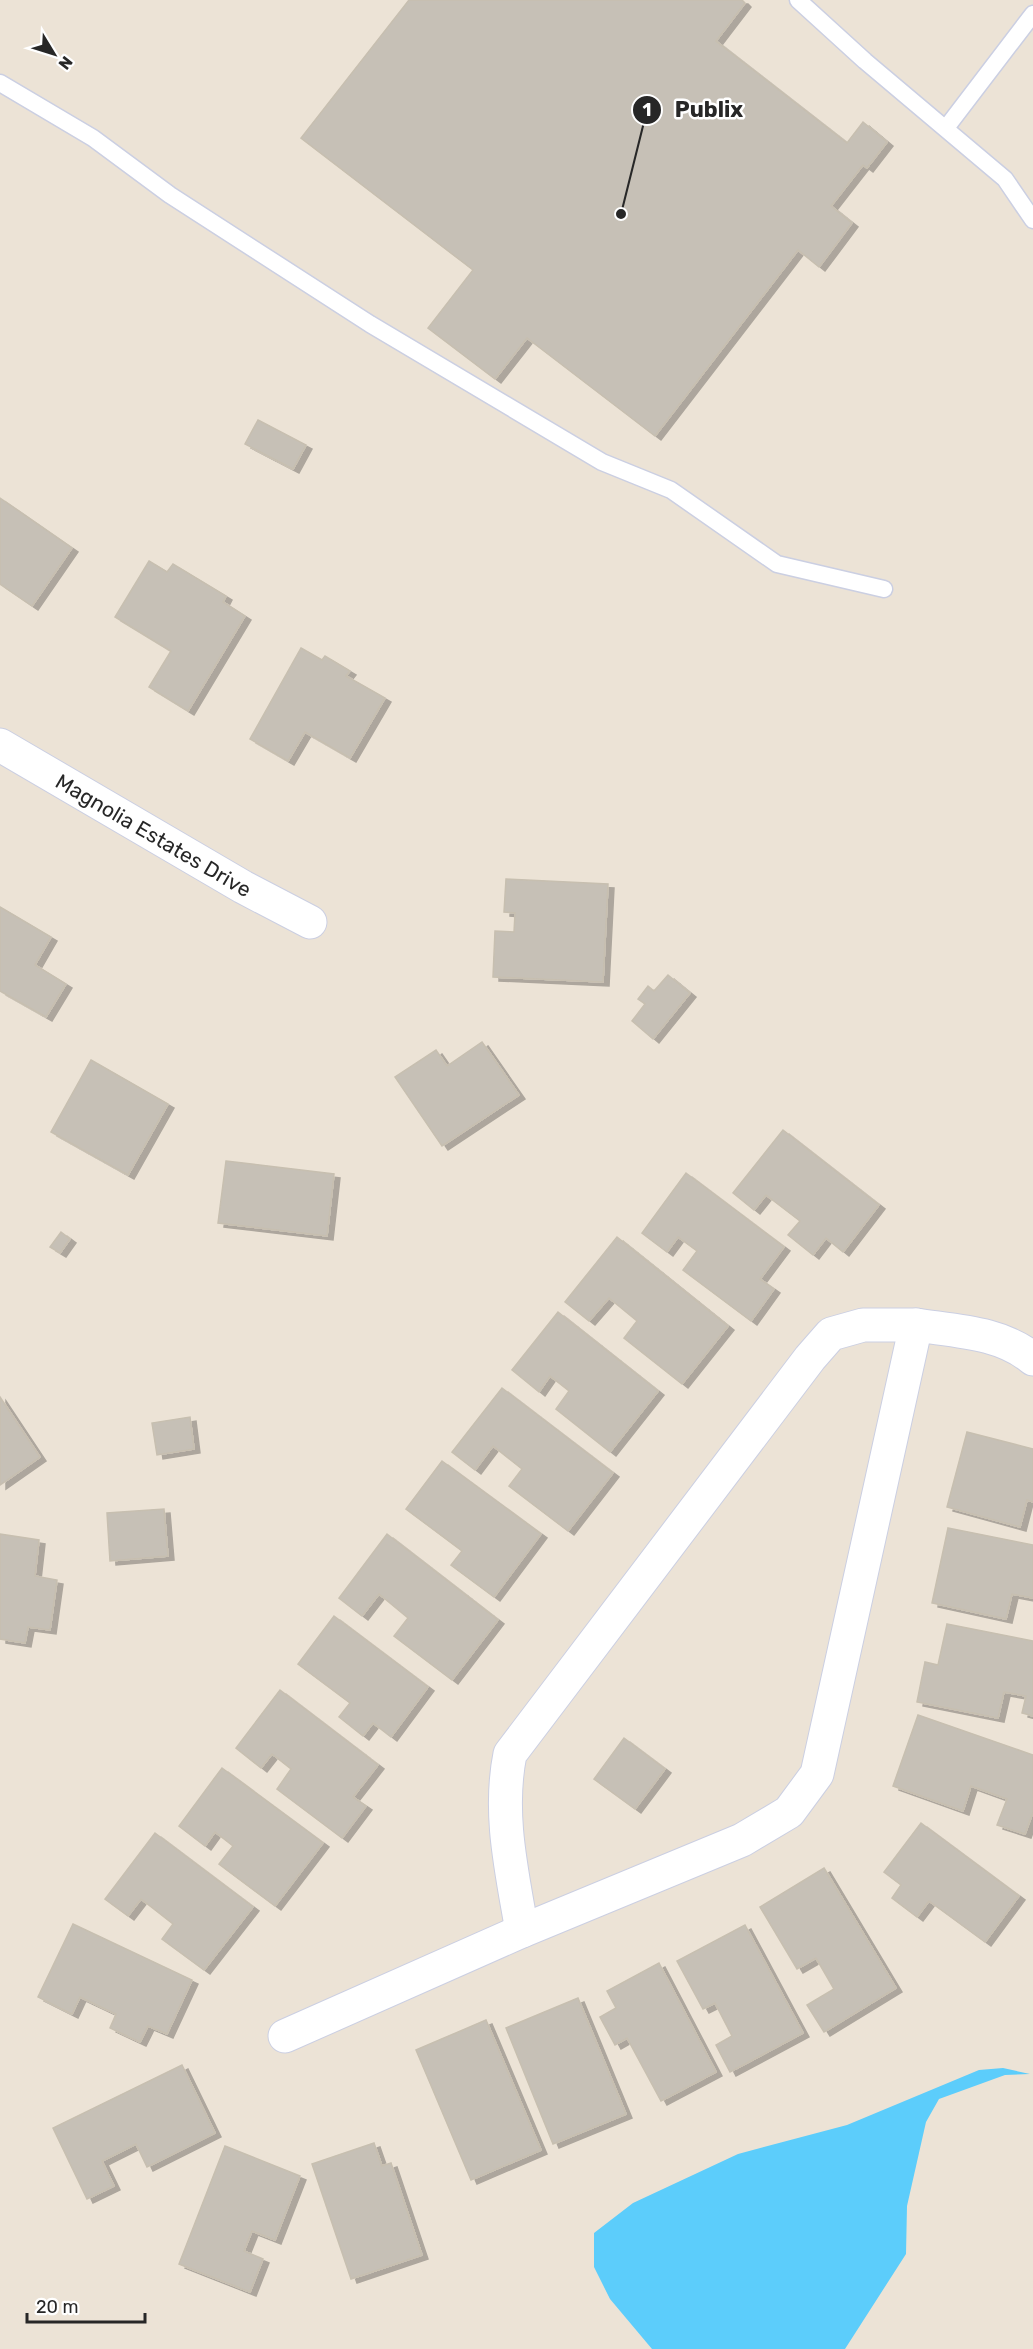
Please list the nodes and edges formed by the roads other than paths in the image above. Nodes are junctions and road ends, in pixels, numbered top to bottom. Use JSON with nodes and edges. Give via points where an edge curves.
{"nodes":[{"id":1,"x":798,"y":0,"type":"edge"},
{"id":2,"x":1033,"y":14,"type":"edge"},
{"id":3,"x":0,"y":83,"type":"edge"},
{"id":4,"x":946,"y":128,"type":"junction"},
{"id":5,"x":1033,"y":220,"type":"edge"},
{"id":6,"x":884,"y":590,"type":"dead end"},
{"id":7,"x":0,"y":745,"type":"edge"},
{"id":8,"x":309,"y":922,"type":"dead end"},
{"id":9,"x":916,"y":1325,"type":"junction"},
{"id":10,"x":1033,"y":1359,"type":"edge"},
{"id":11,"x":522,"y":1931,"type":"junction"},
{"id":12,"x":285,"y":2036,"type":"dead end"}],
"edges":[{"from":1,"to":4,"type":"lane"},
{"from":2,"to":4,"type":"lane"},
{"from":3,"to":6,"type":"lane","via":[[93,138],[170,195],[370,324],[602,462],[671,490],[777,564]]},
{"from":4,"to":5,"type":"lane","via":[[1005,179]]},
{"from":7,"to":8,"type":"street","name":"Magnolia Estates Drive"},
{"from":9,"to":10,"type":"street","via":[[983,1335],[1023,1350]]},
{"from":9,"to":11,"type":"street","via":[[863,1325],[831,1334],[510,1754],[504,1785],[505,1824]]},
{"from":9,"to":11,"type":"street","via":[[817,1774],[789,1812],[742,1840]]},
{"from":11,"to":12,"type":"street"}]}
